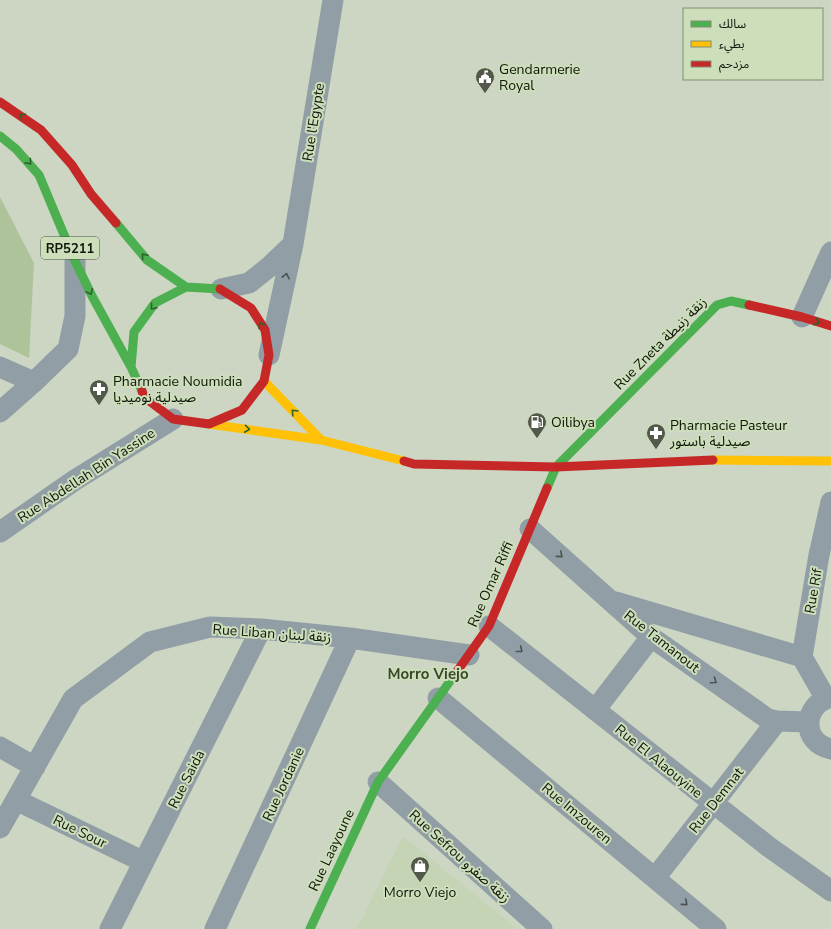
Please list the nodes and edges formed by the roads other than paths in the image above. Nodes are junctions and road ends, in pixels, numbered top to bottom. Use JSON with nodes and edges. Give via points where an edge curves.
{"nodes":[{"id":1,"x":333,"y":0,"type":"edge"},
{"id":2,"x":0,"y":102,"type":"edge"},
{"id":3,"x":0,"y":136,"type":"edge"},
{"id":4,"x":293,"y":244,"type":"junction"},
{"id":5,"x":831,"y":252,"type":"edge"},
{"id":6,"x":75,"y":261,"type":"junction"},
{"id":7,"x":186,"y":287,"type":"junction"},
{"id":8,"x":221,"y":289,"type":"junction"},
{"id":9,"x":802,"y":317,"type":"junction"},
{"id":10,"x":831,"y":326,"type":"edge"},
{"id":11,"x":269,"y":355,"type":"junction"},
{"id":12,"x":0,"y":367,"type":"edge"},
{"id":13,"x":132,"y":368,"type":"junction"},
{"id":14,"x":264,"y":381,"type":"junction"},
{"id":15,"x":34,"y":382,"type":"junction"},
{"id":16,"x":0,"y":412,"type":"edge"},
{"id":17,"x":173,"y":419,"type":"junction"},
{"id":18,"x":209,"y":424,"type":"junction"},
{"id":19,"x":321,"y":440,"type":"junction"},
{"id":20,"x":831,"y":462,"type":"edge"},
{"id":21,"x":556,"y":467,"type":"junction"},
{"id":22,"x":831,"y":502,"type":"edge"},
{"id":23,"x":530,"y":529,"type":"junction"},
{"id":24,"x":0,"y":532,"type":"edge"},
{"id":25,"x":825,"y":556,"type":"edge"},
{"id":26,"x":612,"y":600,"type":"junction"},
{"id":27,"x":490,"y":626,"type":"junction"},
{"id":28,"x":261,"y":629,"type":"junction"},
{"id":29,"x":652,"y":637,"type":"junction"},
{"id":30,"x":350,"y":638,"type":"junction"},
{"id":31,"x":469,"y":654,"type":"junction"},
{"id":32,"x":802,"y":657,"type":"junction"},
{"id":33,"x":438,"y":698,"type":"junction"},
{"id":34,"x":828,"y":698,"type":"edge"},
{"id":35,"x":595,"y":710,"type":"junction"},
{"id":36,"x":777,"y":721,"type":"junction"},
{"id":37,"x":809,"y":722,"type":"junction"},
{"id":38,"x":0,"y":747,"type":"edge"},
{"id":39,"x":831,"y":750,"type":"edge"},
{"id":40,"x":34,"y":767,"type":"junction"},
{"id":41,"x":378,"y":782,"type":"junction"},
{"id":42,"x":16,"y":800,"type":"junction"},
{"id":43,"x":713,"y":804,"type":"junction"},
{"id":44,"x":0,"y":828,"type":"edge"},
{"id":45,"x":144,"y":862,"type":"junction"},
{"id":46,"x":655,"y":878,"type":"junction"},
{"id":47,"x":831,"y":891,"type":"edge"},
{"id":48,"x":110,"y":929,"type":"edge"},
{"id":49,"x":215,"y":929,"type":"edge"},
{"id":50,"x":310,"y":929,"type":"edge"},
{"id":51,"x":542,"y":929,"type":"edge"},
{"id":52,"x":716,"y":929,"type":"edge"}],
"edges":[{"from":1,"to":4,"type":"street","name":"Rue l'Egypte"},
{"from":7,"to":2,"type":"street","one_way":true,"via":[[147,260],[91,194],[72,165],[42,130]]},
{"from":3,"to":6,"type":"street","number":"RP5211","one_way":true,"via":[[16,148],[39,175]]},
{"from":4,"to":8,"type":"street","via":[[248,283]]},
{"from":11,"to":4,"type":"street","name":"Rue l'Egypte","one_way":true},
{"from":5,"to":9,"type":"street"},
{"from":6,"to":13,"type":"street","number":"RP5211","one_way":true},
{"from":6,"to":15,"type":"street","via":[[74,316],[68,349]]},
{"from":7,"to":8,"type":"street"},
{"from":7,"to":13,"type":"street","one_way":true,"via":[[154,303],[134,332]]},
{"from":11,"to":8,"type":"street","one_way":true,"via":[[265,330],[251,308]]},
{"from":9,"to":10,"type":"street","name":"Rue Zneta زنقة زنيطة","one_way":true},
{"from":9,"to":21,"type":"street","name":"Rue Zneta زنقة زنيطة","via":[[730,301],[717,305]]},
{"from":11,"to":14,"type":"street"},
{"from":12,"to":15,"type":"street"},
{"from":13,"to":17,"type":"street","via":[[144,397]]},
{"from":14,"to":18,"type":"street","via":[[242,410]]},
{"from":19,"to":14,"type":"street","one_way":true},
{"from":15,"to":16,"type":"street"},
{"from":17,"to":18,"type":"street"},
{"from":17,"to":24,"type":"street","name":"Rue Abdellah Bin Yassine","via":[[74,480]]},
{"from":18,"to":19,"type":"street","one_way":true},
{"from":19,"to":21,"type":"street","via":[[414,464]]},
{"from":20,"to":21,"type":"street","via":[[694,460]]},
{"from":21,"to":23,"type":"street","name":"Rue Omar Riffi"},
{"from":22,"to":25,"type":"street","name":"Rue Rif"},
{"from":23,"to":26,"type":"street","name":"Rue Tamanout","one_way":true},
{"from":23,"to":27,"type":"street","name":"Rue Omar Riffi"},
{"from":25,"to":32,"type":"street","name":"Rue Rif"},
{"from":26,"to":29,"type":"street","name":"Rue Tamanout"},
{"from":26,"to":32,"type":"street"},
{"from":27,"to":31,"type":"street","name":"Rue Omar Riffi"},
{"from":27,"to":35,"type":"street","name":"Rue El Alaouyine","one_way":true},
{"from":28,"to":30,"type":"street","name":"Rue Liban زنقة لبنان"},
{"from":28,"to":40,"type":"street","name":"Rue Liban زنقة لبنان","via":[[210,627],[150,642],[73,699]]},
{"from":28,"to":45,"type":"street","name":"Rue Saida"},
{"from":29,"to":35,"type":"street"},
{"from":29,"to":36,"type":"street","name":"Rue Tamanout","one_way":true,"via":[[768,719]]},
{"from":30,"to":31,"type":"street","name":"Rue Liban زنقة لبنان"},
{"from":30,"to":49,"type":"street","name":"Rue Jordanie"},
{"from":31,"to":33,"type":"street","name":"Rue Omar Riffi"},
{"from":32,"to":34,"type":"street"},
{"from":33,"to":41,"type":"street","name":"Rue Omar Riffi"},
{"from":33,"to":46,"type":"street","name":"Rue Imzouren"},
{"from":34,"to":37,"type":"street","via":[[817,704],[811,712]]},
{"from":35,"to":43,"type":"street","name":"Rue El Alaouyine"},
{"from":36,"to":37,"type":"street","name":"Rue Tamanout"},
{"from":36,"to":43,"type":"street","name":"Rue Demnat"},
{"from":37,"to":39,"type":"street","via":[[814,740],[820,746]]},
{"from":38,"to":40,"type":"street"},
{"from":40,"to":42,"type":"street","name":"Rue Liban زنقة لبنان"},
{"from":41,"to":50,"type":"street","name":"Rue Laayoune"},
{"from":41,"to":51,"type":"street","name":"Rue Sefrou زنقة صفرو"},
{"from":42,"to":44,"type":"street","name":"Rue Liban زنقة لبنان"},
{"from":42,"to":45,"type":"street","name":"Rue Sour"},
{"from":43,"to":46,"type":"street","name":"Rue Demnat"},
{"from":43,"to":47,"type":"street","name":"Rue El Alaouyine"},
{"from":45,"to":48,"type":"street","name":"Rue Saida"},
{"from":46,"to":52,"type":"street","name":"Rue Imzouren","one_way":true}]}
